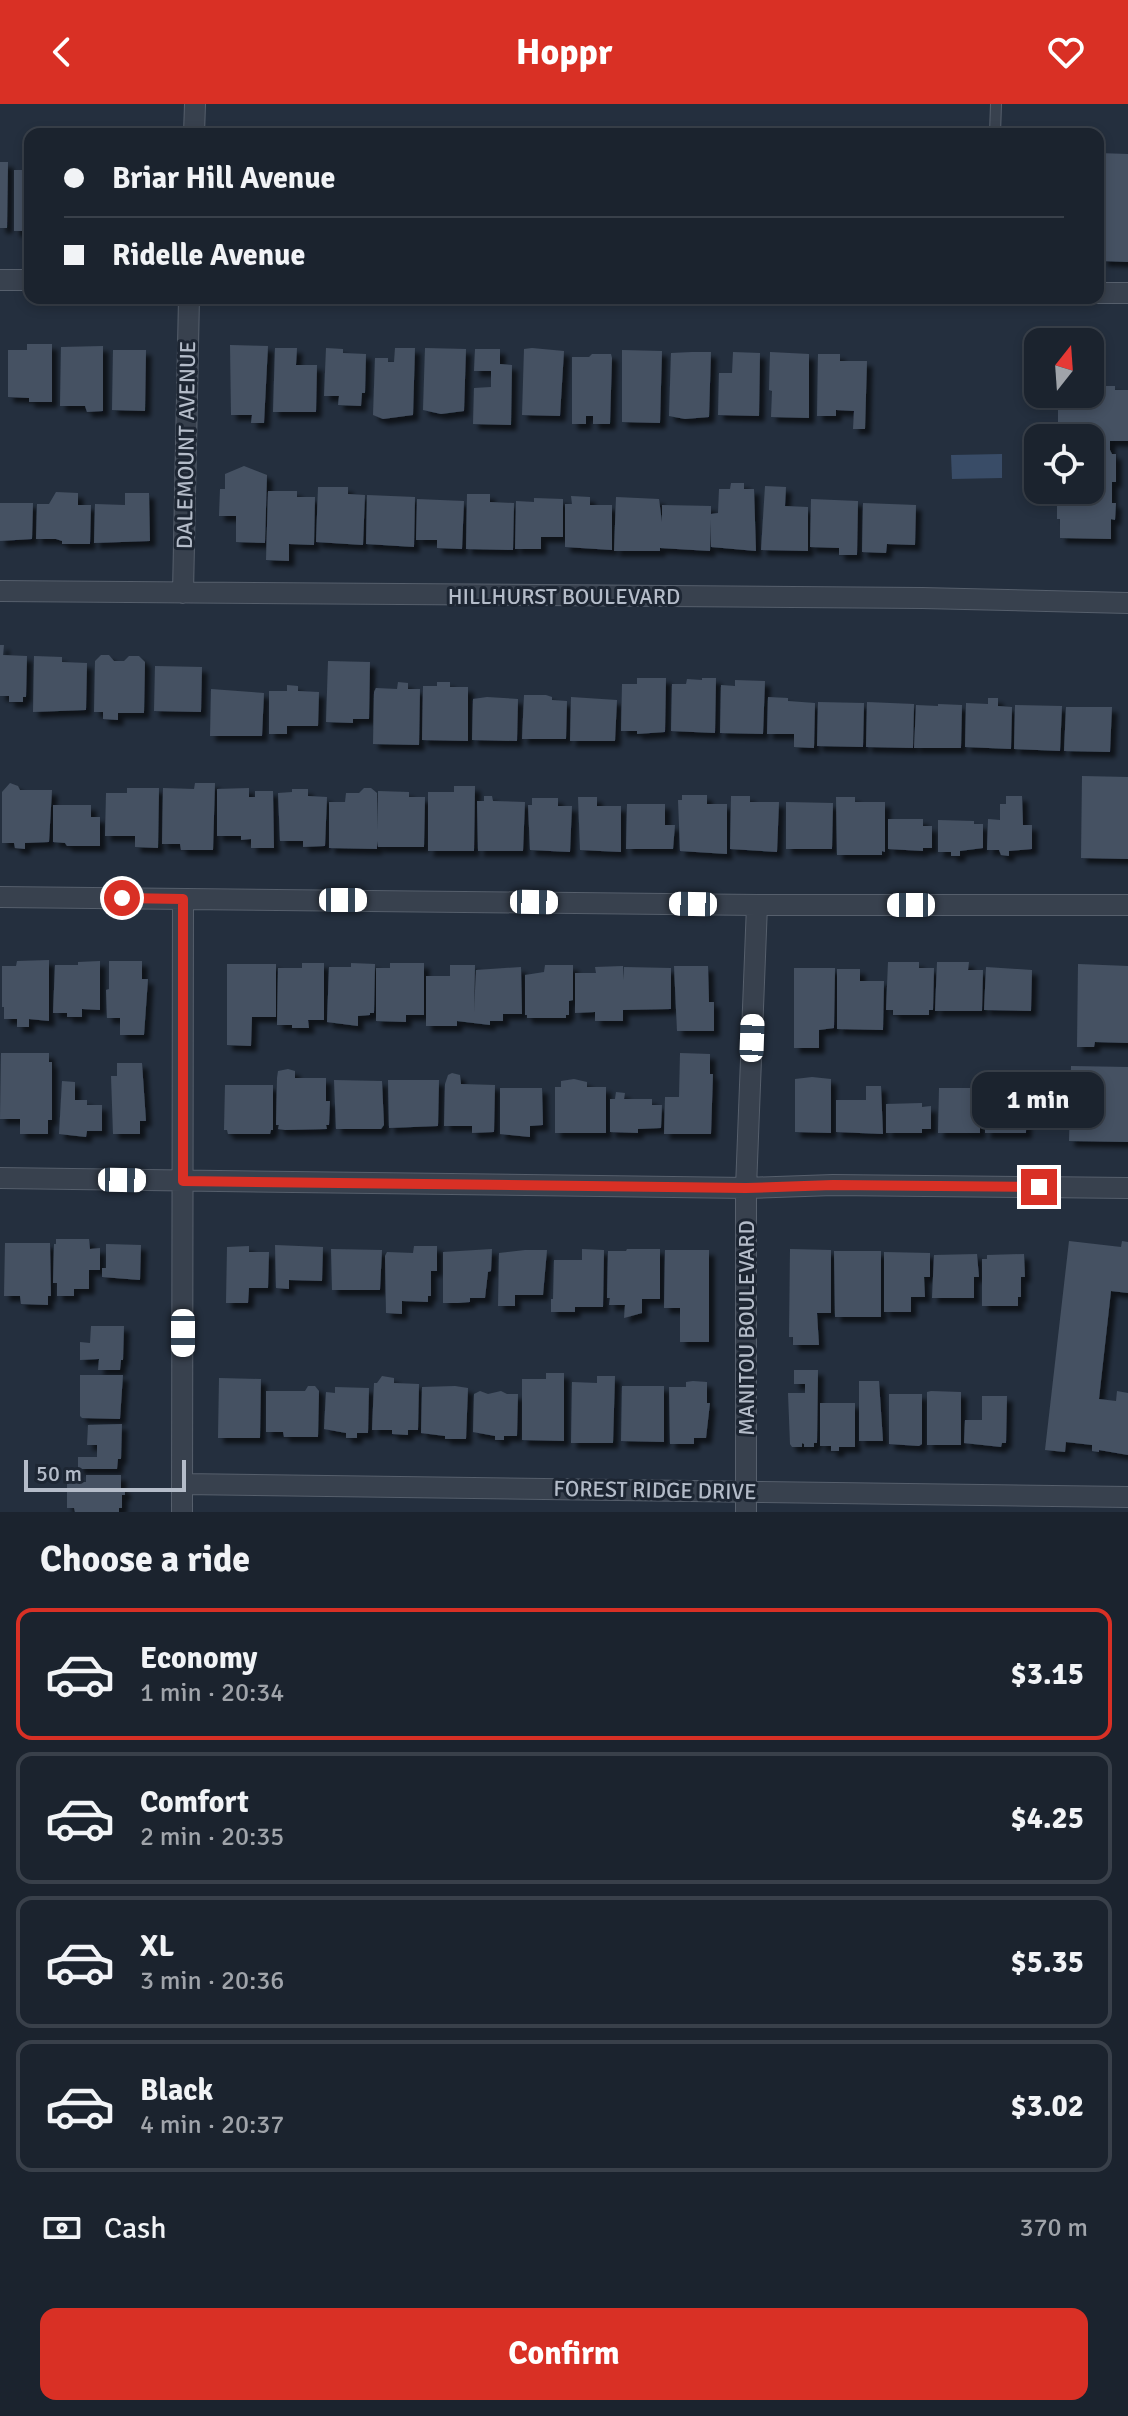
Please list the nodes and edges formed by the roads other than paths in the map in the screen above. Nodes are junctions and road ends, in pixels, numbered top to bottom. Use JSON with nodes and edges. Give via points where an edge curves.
{"nodes":[{"id":1,"x":195,"y":104,"type":"edge"},
{"id":2,"x":996,"y":104,"type":"edge"},
{"id":3,"x":194,"y":128,"type":"edge"},
{"id":4,"x":995,"y":128,"type":"edge"},
{"id":5,"x":0,"y":280,"type":"edge"},
{"id":6,"x":24,"y":280,"type":"edge"},
{"id":7,"x":1104,"y":293,"type":"edge"},
{"id":8,"x":1128,"y":293,"type":"edge"},
{"id":9,"x":189,"y":304,"type":"edge"},
{"id":10,"x":0,"y":591,"type":"edge"},
{"id":11,"x":183,"y":593,"type":"junction"},
{"id":12,"x":1128,"y":603,"type":"edge"},
{"id":13,"x":0,"y":897,"type":"edge"},
{"id":14,"x":183,"y":899,"type":"junction"},
{"id":15,"x":757,"y":905,"type":"junction"},
{"id":16,"x":1128,"y":905,"type":"edge"},
{"id":17,"x":0,"y":1178,"type":"edge"},
{"id":18,"x":183,"y":1181,"type":"junction"},
{"id":19,"x":746,"y":1188,"type":"junction"},
{"id":20,"x":1128,"y":1188,"type":"edge"},
{"id":21,"x":183,"y":1484,"type":"junction"},
{"id":22,"x":1128,"y":1497,"type":"edge"},
{"id":23,"x":746,"y":1502,"type":"edge"},
{"id":24,"x":182,"y":1512,"type":"edge"}],
"edges":[{"from":1,"to":3,"type":"street"},
{"from":2,"to":4,"type":"lane"},
{"from":5,"to":6,"type":"street"},
{"from":7,"to":8,"type":"street"},
{"from":9,"to":11,"type":"street","name":"DALEMOUNT AVENUE"},
{"from":10,"to":11,"type":"street","name":"HILLHURST BOULEVARD"},
{"from":11,"to":12,"type":"street","name":"HILLHURST BOULEVARD"},
{"from":13,"to":14,"type":"street"},
{"from":14,"to":15,"type":"street"},
{"from":14,"to":18,"type":"street"},
{"from":15,"to":16,"type":"street"},
{"from":15,"to":19,"type":"street","name":"MANITOU BOULEVARD"},
{"from":17,"to":18,"type":"street"},
{"from":18,"to":19,"type":"street"},
{"from":18,"to":21,"type":"street"},
{"from":19,"to":20,"type":"street"},
{"from":19,"to":23,"type":"street","name":"MANITOU BOULEVARD"},
{"from":21,"to":23,"type":"street","name":"FOREST RIDGE DRIVE"},
{"from":21,"to":24,"type":"street"},
{"from":22,"to":23,"type":"street","name":"FOREST RIDGE DRIVE"}]}
